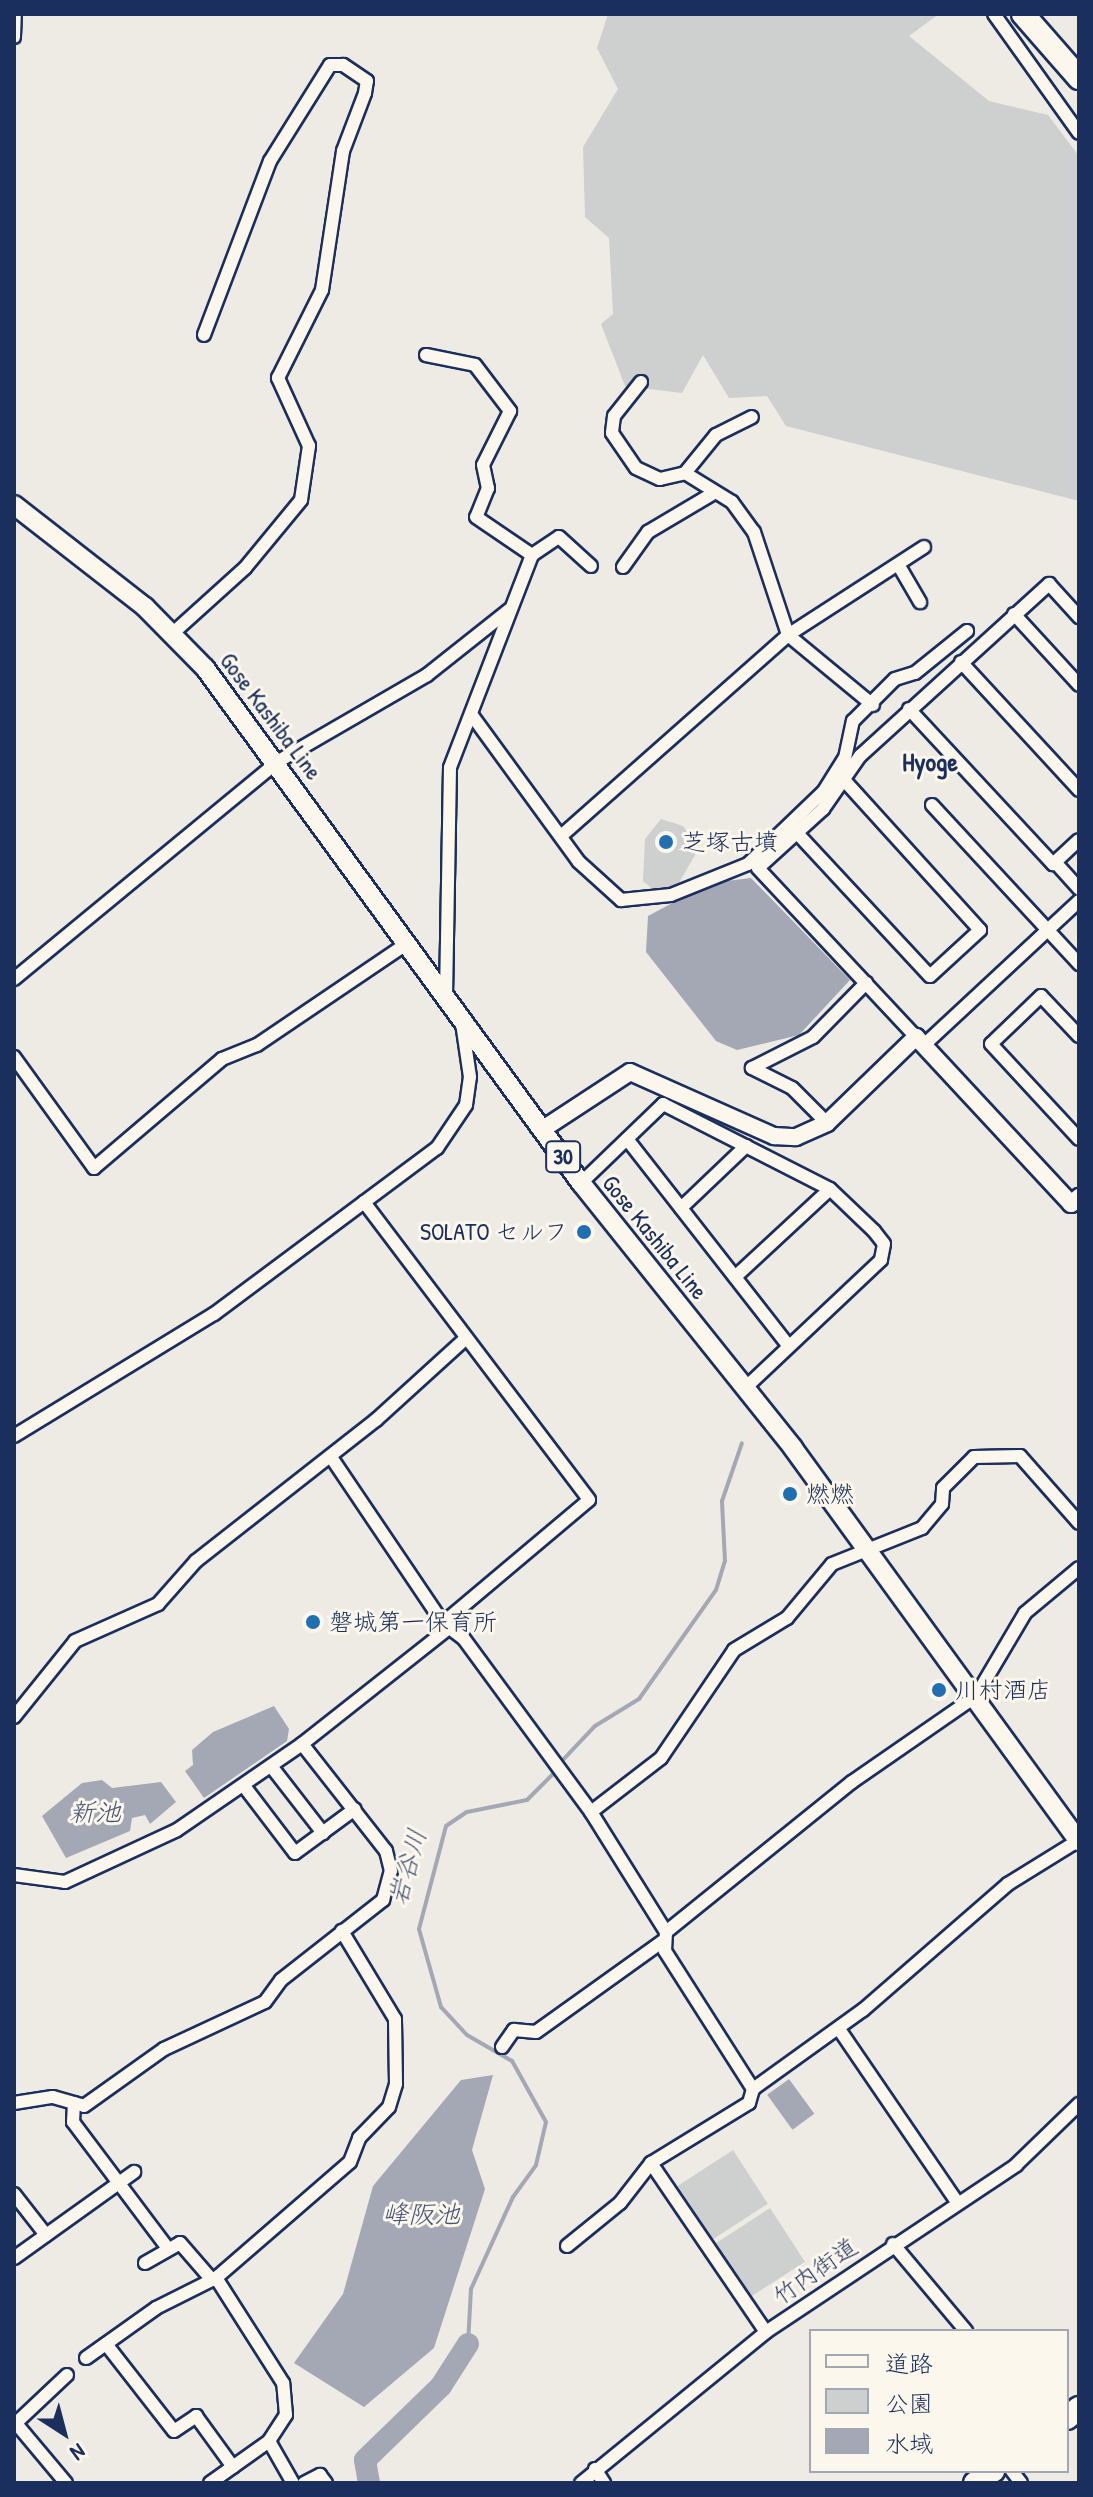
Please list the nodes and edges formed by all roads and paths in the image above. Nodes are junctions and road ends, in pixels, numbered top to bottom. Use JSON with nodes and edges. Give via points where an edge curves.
{"nodes":[{"id":1,"x":15,"y":14,"type":"edge"},
{"id":2,"x":994,"y":14,"type":"edge"},
{"id":3,"x":1026,"y":14,"type":"edge"},
{"id":4,"x":14,"y":37,"type":"edge"},
{"id":5,"x":1079,"y":77,"type":"edge"},
{"id":6,"x":1079,"y":133,"type":"edge"},
{"id":7,"x":204,"y":335,"type":"dead end"},
{"id":8,"x":426,"y":355,"type":"dead end"},
{"id":9,"x":641,"y":382,"type":"dead end"},
{"id":10,"x":752,"y":417,"type":"dead end"},
{"id":11,"x":685,"y":473,"type":"junction"},
{"id":12,"x":712,"y":494,"type":"junction"},
{"id":13,"x":14,"y":505,"type":"edge"},
{"id":14,"x":924,"y":547,"type":"dead end"},
{"id":15,"x":532,"y":555,"type":"junction"},
{"id":16,"x":591,"y":566,"type":"dead end"},
{"id":17,"x":899,"y":566,"type":"junction"},
{"id":18,"x":623,"y":567,"type":"dead end"},
{"id":19,"x":920,"y":602,"type":"dead end"},
{"id":20,"x":509,"y":610,"type":"junction"},
{"id":21,"x":1014,"y":614,"type":"junction"},
{"id":22,"x":1079,"y":617,"type":"edge"},
{"id":23,"x":967,"y":631,"type":"dead end"},
{"id":24,"x":173,"y":633,"type":"junction"},
{"id":25,"x":788,"y":635,"type":"junction"},
{"id":26,"x":961,"y":662,"type":"junction"},
{"id":27,"x":1079,"y":685,"type":"edge"},
{"id":28,"x":873,"y":705,"type":"junction"},
{"id":29,"x":909,"y":709,"type":"junction"},
{"id":30,"x":471,"y":714,"type":"junction"},
{"id":31,"x":277,"y":762,"type":"junction"},
{"id":32,"x":843,"y":779,"type":"junction"},
{"id":33,"x":1079,"y":790,"type":"edge"},
{"id":34,"x":932,"y":805,"type":"dead end"},
{"id":35,"x":797,"y":833,"type":"junction"},
{"id":36,"x":561,"y":836,"type":"junction"},
{"id":37,"x":1079,"y":840,"type":"edge"},
{"id":38,"x":1055,"y":862,"type":"junction"},
{"id":39,"x":1079,"y":889,"type":"edge"},
{"id":40,"x":1079,"y":901,"type":"edge"},
{"id":41,"x":1048,"y":930,"type":"junction"},
{"id":42,"x":406,"y":944,"type":"junction"},
{"id":43,"x":1079,"y":964,"type":"edge"},
{"id":44,"x":14,"y":979,"type":"edge"},
{"id":45,"x":866,"y":983,"type":"junction"},
{"id":46,"x":446,"y":1000,"type":"junction"},
{"id":47,"x":461,"y":1020,"type":"junction"},
{"id":48,"x":1079,"y":1036,"type":"edge"},
{"id":49,"x":920,"y":1041,"type":"junction"},
{"id":50,"x":14,"y":1057,"type":"edge"},
{"id":51,"x":827,"y":1123,"type":"junction"},
{"id":52,"x":543,"y":1129,"type":"junction"},
{"id":53,"x":627,"y":1139,"type":"junction"},
{"id":54,"x":1079,"y":1139,"type":"edge"},
{"id":55,"x":746,"y":1146,"type":"junction"},
{"id":56,"x":581,"y":1183,"type":"junction"},
{"id":57,"x":830,"y":1189,"type":"junction"},
{"id":58,"x":364,"y":1202,"type":"junction"},
{"id":59,"x":1076,"y":1205,"type":"edge"},
{"id":60,"x":681,"y":1208,"type":"junction"},
{"id":61,"x":735,"y":1277,"type":"junction"},
{"id":62,"x":465,"y":1339,"type":"junction"},
{"id":63,"x":789,"y":1346,"type":"junction"},
{"id":64,"x":746,"y":1387,"type":"junction"},
{"id":65,"x":14,"y":1436,"type":"edge"},
{"id":66,"x":331,"y":1457,"type":"junction"},
{"id":67,"x":1079,"y":1523,"type":"edge"},
{"id":68,"x":867,"y":1548,"type":"junction"},
{"id":69,"x":1079,"y":1568,"type":"edge"},
{"id":70,"x":446,"y":1625,"type":"junction"},
{"id":71,"x":976,"y":1696,"type":"junction"},
{"id":72,"x":14,"y":1717,"type":"edge"},
{"id":73,"x":302,"y":1744,"type":"junction"},
{"id":74,"x":271,"y":1766,"type":"junction"},
{"id":75,"x":244,"y":1786,"type":"junction"},
{"id":76,"x":355,"y":1809,"type":"junction"},
{"id":77,"x":591,"y":1812,"type":"junction"},
{"id":78,"x":323,"y":1833,"type":"junction"},
{"id":79,"x":1079,"y":1841,"type":"edge"},
{"id":80,"x":14,"y":1875,"type":"edge"},
{"id":81,"x":342,"y":1931,"type":"junction"},
{"id":82,"x":664,"y":1936,"type":"junction"},
{"id":83,"x":839,"y":2029,"type":"junction"},
{"id":84,"x":502,"y":2047,"type":"dead end"},
{"id":85,"x":753,"y":2089,"type":"junction"},
{"id":86,"x":14,"y":2103,"type":"edge"},
{"id":87,"x":74,"y":2103,"type":"junction"},
{"id":88,"x":1079,"y":2104,"type":"edge"},
{"id":89,"x":651,"y":2163,"type":"junction"},
{"id":90,"x":134,"y":2172,"type":"dead end"},
{"id":91,"x":119,"y":2183,"type":"junction"},
{"id":92,"x":14,"y":2194,"type":"edge"},
{"id":93,"x":957,"y":2202,"type":"junction"},
{"id":94,"x":46,"y":2235,"type":"junction"},
{"id":95,"x":893,"y":2244,"type":"junction"},
{"id":96,"x":567,"y":2246,"type":"dead end"},
{"id":97,"x":167,"y":2247,"type":"junction"},
{"id":98,"x":14,"y":2258,"type":"edge"},
{"id":99,"x":145,"y":2263,"type":"dead end"},
{"id":100,"x":214,"y":2279,"type":"junction"},
{"id":101,"x":964,"y":2329,"type":"edge"},
{"id":102,"x":766,"y":2332,"type":"junction"},
{"id":103,"x":106,"y":2344,"type":"junction"},
{"id":104,"x":86,"y":2358,"type":"dead end"},
{"id":105,"x":67,"y":2375,"type":"dead end"},
{"id":106,"x":15,"y":2422,"type":"edge"},
{"id":107,"x":269,"y":2441,"type":"junction"},
{"id":108,"x":233,"y":2467,"type":"junction"},
{"id":109,"x":595,"y":2469,"type":"junction"},
{"id":110,"x":66,"y":2483,"type":"edge"},
{"id":111,"x":210,"y":2483,"type":"edge"},
{"id":112,"x":293,"y":2483,"type":"edge"},
{"id":113,"x":304,"y":2483,"type":"edge"},
{"id":114,"x":326,"y":2483,"type":"edge"},
{"id":115,"x":581,"y":2483,"type":"edge"},
{"id":116,"x":604,"y":2483,"type":"edge"}],
"edges":[{"from":1,"to":4,"type":"street"},
{"from":2,"to":6,"type":"street"},
{"from":3,"to":5,"type":"highway"},
{"from":7,"to":24,"type":"street","via":[[270,161],[330,65],[343,65],[367,81],[365,93],[343,151],[322,290],[278,378],[309,446],[301,500],[245,568]]},
{"from":8,"to":15,"type":"street","via":[[475,365],[510,411],[483,465],[488,488],[476,517]]},
{"from":9,"to":11,"type":"street","via":[[614,416],[612,433],[636,468],[660,479]]},
{"from":10,"to":11,"type":"street","via":[[716,435]]},
{"from":11,"to":12,"type":"street"},
{"from":12,"to":18,"type":"street","via":[[668,516]]},
{"from":12,"to":25,"type":"street","via":[[732,502],[754,532]]},
{"from":13,"to":24,"type":"main road","name":"Gose Kashiba Line","number":"30"},
{"from":14,"to":17,"type":"street"},
{"from":15,"to":16,"type":"street","via":[[559,537]]},
{"from":15,"to":20,"type":"street"},
{"from":17,"to":19,"type":"street"},
{"from":17,"to":25,"type":"street"},
{"from":20,"to":30,"type":"street"},
{"from":20,"to":31,"type":"street","via":[[427,675]]},
{"from":21,"to":22,"type":"street","via":[[1049,584]]},
{"from":21,"to":26,"type":"street"},
{"from":21,"to":27,"type":"street"},
{"from":23,"to":28,"type":"street","via":[[915,673],[895,679]]},
{"from":24,"to":31,"type":"main road","name":"Gose Kashiba Line","number":"30"},
{"from":25,"to":28,"type":"street"},
{"from":25,"to":36,"type":"street"},
{"from":26,"to":29,"type":"street"},
{"from":26,"to":33,"type":"street"},
{"from":28,"to":36,"type":"street","via":[[853,721],[845,758],[824,791],[748,864],[671,895],[621,900]]},
{"from":29,"to":32,"type":"street"},
{"from":29,"to":38,"type":"street"},
{"from":30,"to":36,"type":"street"},
{"from":30,"to":46,"type":"street","via":[[444,805]]},
{"from":31,"to":42,"type":"main road","name":"Gose Kashiba Line","number":"30"},
{"from":31,"to":44,"type":"street"},
{"from":32,"to":35,"type":"street"},
{"from":32,"to":35,"type":"street","via":[[980,930],[930,976]]},
{"from":34,"to":41,"type":"street"},
{"from":35,"to":45,"type":"street","via":[[758,868]]},
{"from":37,"to":38,"type":"street"},
{"from":38,"to":39,"type":"street"},
{"from":40,"to":41,"type":"street"},
{"from":41,"to":43,"type":"street"},
{"from":41,"to":49,"type":"street"},
{"from":42,"to":46,"type":"main road","name":"Gose Kashiba Line","number":"30"},
{"from":42,"to":50,"type":"street","via":[[257,1045],[222,1059],[94,1168]]},
{"from":45,"to":49,"type":"street"},
{"from":45,"to":51,"type":"street","via":[[813,1037],[752,1068],[792,1088]]},
{"from":46,"to":47,"type":"main road","name":"Gose Kashiba Line","number":"30"},
{"from":47,"to":52,"type":"main road","name":"Gose Kashiba Line","number":"30"},
{"from":47,"to":58,"type":"street","via":[[470,1077],[457,1126]]},
{"from":48,"to":54,"type":"street","via":[[1041,996],[991,1044]]},
{"from":49,"to":51,"type":"street"},
{"from":49,"to":59,"type":"street"},
{"from":51,"to":52,"type":"street","via":[[796,1137],[774,1136],[630,1072]]},
{"from":52,"to":56,"type":"main road","name":"Gose Kashiba Line","number":"30"},
{"from":53,"to":55,"type":"street","via":[[663,1104]]},
{"from":53,"to":56,"type":"street"},
{"from":53,"to":60,"type":"street"},
{"from":55,"to":57,"type":"street"},
{"from":55,"to":60,"type":"street"},
{"from":56,"to":64,"type":"main road","name":"Gose Kashiba Line","number":"30"},
{"from":57,"to":61,"type":"street"},
{"from":57,"to":63,"type":"street","via":[[884,1244],[881,1260]]},
{"from":58,"to":62,"type":"street"},
{"from":58,"to":65,"type":"street","via":[[214,1314]]},
{"from":60,"to":61,"type":"street"},
{"from":61,"to":63,"type":"street"},
{"from":62,"to":66,"type":"street"},
{"from":62,"to":70,"type":"street","via":[[589,1500]]},
{"from":63,"to":64,"type":"street"},
{"from":64,"to":68,"type":"main road","name":"Gose Kashiba Line","number":"30"},
{"from":66,"to":70,"type":"street"},
{"from":66,"to":72,"type":"street","via":[[196,1561],[158,1604],[75,1641]]},
{"from":67,"to":68,"type":"street","via":[[1020,1456],[994,1451],[959,1469],[922,1528]]},
{"from":68,"to":71,"type":"main road","name":"Gose Kashiba Line","number":"30"},
{"from":68,"to":77,"type":"street","via":[[832,1564],[787,1618],[734,1650],[661,1758]]},
{"from":69,"to":71,"type":"street","via":[[1033,1603]]},
{"from":70,"to":73,"type":"street"},
{"from":70,"to":77,"type":"street"},
{"from":71,"to":79,"type":"main road","name":"Gose Kashiba Line","number":"30"},
{"from":71,"to":82,"type":"street","via":[[852,1782]]},
{"from":73,"to":74,"type":"street"},
{"from":73,"to":76,"type":"street"},
{"from":74,"to":75,"type":"street"},
{"from":74,"to":78,"type":"street"},
{"from":75,"to":78,"type":"street","via":[[295,1853]]},
{"from":75,"to":80,"type":"street","via":[[177,1830],[65,1882]]},
{"from":76,"to":78,"type":"street"},
{"from":76,"to":81,"type":"street","via":[[386,1851],[390,1886],[383,1900]]},
{"from":77,"to":82,"type":"street"},
{"from":79,"to":83,"type":"street","via":[[1008,1884]]},
{"from":81,"to":87,"type":"street","via":[[265,2002],[164,2049],[84,2106]]},
{"from":81,"to":100,"type":"street","via":[[395,2019],[389,2107],[359,2138],[350,2162]]},
{"from":82,"to":84,"type":"street","via":[[536,2032],[514,2030]]},
{"from":82,"to":85,"type":"street"},
{"from":83,"to":85,"type":"street"},
{"from":83,"to":93,"type":"street"},
{"from":85,"to":89,"type":"street","via":[[749,2103]]},
{"from":86,"to":87,"type":"street","via":[[53,2097]]},
{"from":87,"to":91,"type":"street","via":[[73,2122]]},
{"from":88,"to":93,"type":"street","name":"竹内街道","via":[[1016,2165]]},
{"from":89,"to":96,"type":"street","via":[[620,2203]]},
{"from":89,"to":102,"type":"street"},
{"from":90,"to":91,"type":"street"},
{"from":91,"to":94,"type":"street"},
{"from":91,"to":97,"type":"street"},
{"from":92,"to":94,"type":"street"},
{"from":93,"to":95,"type":"street","name":"竹内街道"},
{"from":94,"to":98,"type":"street"},
{"from":95,"to":101,"type":"street"},
{"from":95,"to":102,"type":"street","name":"竹内街道"},
{"from":97,"to":99,"type":"street"},
{"from":97,"to":100,"type":"street","via":[[189,2248]]},
{"from":100,"to":103,"type":"street"},
{"from":100,"to":107,"type":"street","via":[[283,2383],[286,2415]]},
{"from":102,"to":109,"type":"street","name":"竹内街道"},
{"from":103,"to":104,"type":"street"},
{"from":103,"to":108,"type":"street","via":[[174,2431],[196,2416]]},
{"from":105,"to":106,"type":"street"},
{"from":106,"to":110,"type":"street"},
{"from":107,"to":108,"type":"street"},
{"from":107,"to":112,"type":"street"},
{"from":108,"to":111,"type":"street"},
{"from":109,"to":115,"type":"street","name":"竹内街道"},
{"from":109,"to":116,"type":"street"},
{"from":113,"to":114,"type":"street","via":[[320,2475]]}]}
